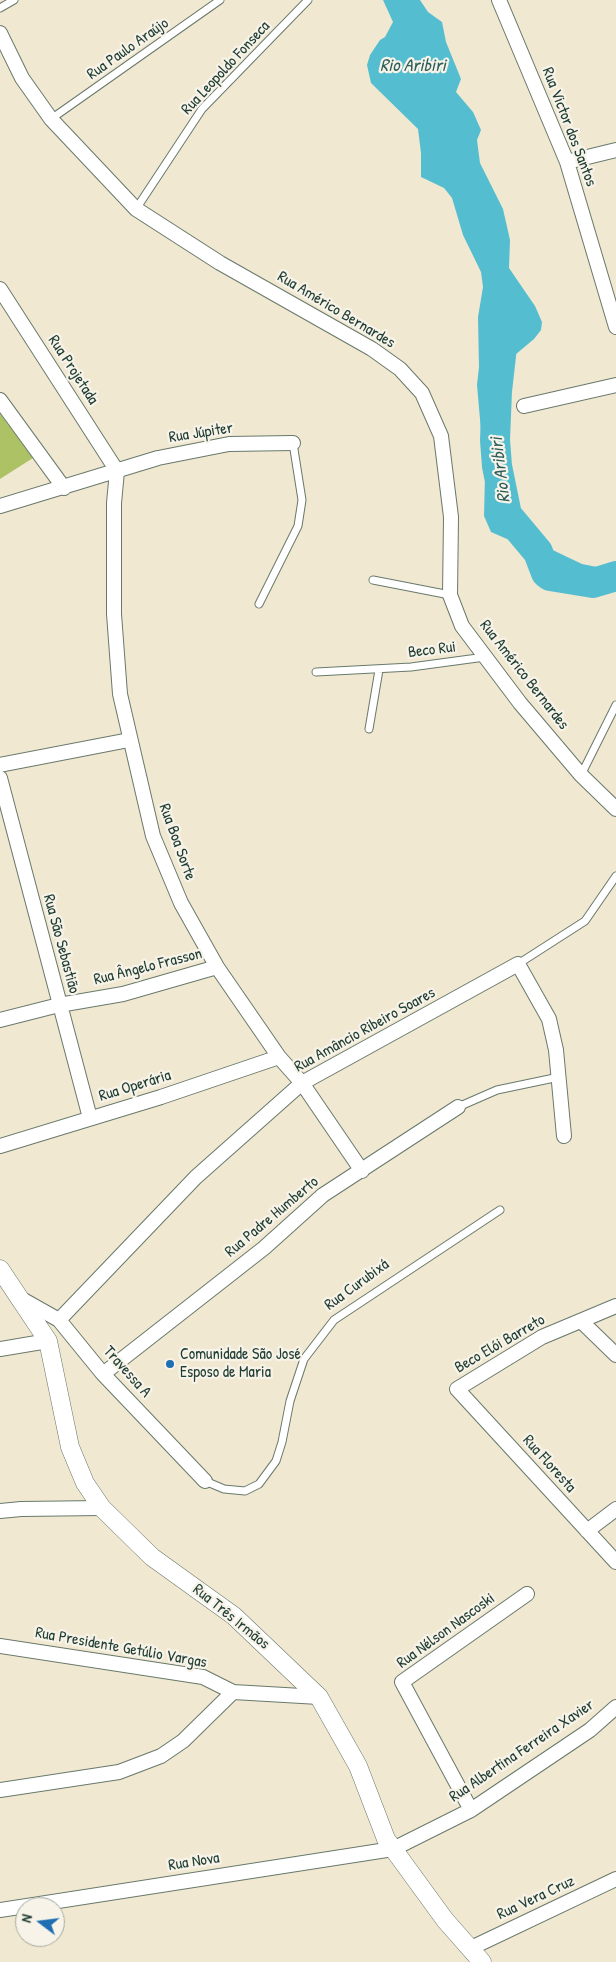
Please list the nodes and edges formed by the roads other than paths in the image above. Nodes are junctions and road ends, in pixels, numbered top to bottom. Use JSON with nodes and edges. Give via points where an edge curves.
{"nodes":[{"id":1,"x":14,"y":0,"type":"edge"},
{"id":2,"x":220,"y":0,"type":"edge"},
{"id":3,"x":308,"y":0,"type":"edge"},
{"id":4,"x":499,"y":0,"type":"edge"},
{"id":5,"x":0,"y":8,"type":"edge"},
{"id":6,"x":0,"y":33,"type":"edge"},
{"id":7,"x":51,"y":119,"type":"junction"},
{"id":8,"x":616,"y":150,"type":"edge"},
{"id":9,"x":567,"y":162,"type":"junction"},
{"id":10,"x":136,"y":209,"type":"junction"},
{"id":11,"x":0,"y":289,"type":"edge"},
{"id":12,"x":616,"y":327,"type":"edge"},
{"id":13,"x":616,"y":385,"type":"edge"},
{"id":14,"x":0,"y":400,"type":"edge"},
{"id":15,"x":524,"y":406,"type":"dead end"},
{"id":16,"x":293,"y":442,"type":"joint"},
{"id":17,"x":117,"y":471,"type":"junction"},
{"id":18,"x":64,"y":488,"type":"junction"},
{"id":19,"x":0,"y":506,"type":"edge"},
{"id":20,"x":373,"y":580,"type":"dead end"},
{"id":21,"x":450,"y":595,"type":"junction"},
{"id":22,"x":259,"y":604,"type":"dead end"},
{"id":23,"x":488,"y":657,"type":"junction"},
{"id":24,"x":379,"y":670,"type":"junction"},
{"id":25,"x":316,"y":672,"type":"dead end"},
{"id":26,"x":616,"y":705,"type":"edge"},
{"id":27,"x":369,"y":729,"type":"dead end"},
{"id":28,"x":129,"y":740,"type":"junction"},
{"id":29,"x":0,"y":766,"type":"edge"},
{"id":30,"x":582,"y":775,"type":"junction"},
{"id":31,"x":0,"y":778,"type":"edge"},
{"id":32,"x":616,"y":809,"type":"edge"},
{"id":33,"x":616,"y":876,"type":"edge"},
{"id":34,"x":518,"y":964,"type":"junction"},
{"id":35,"x":217,"y":967,"type":"junction"},
{"id":36,"x":59,"y":1005,"type":"junction"},
{"id":37,"x":0,"y":1020,"type":"edge"},
{"id":38,"x":279,"y":1057,"type":"junction"},
{"id":39,"x":560,"y":1077,"type":"junction"},
{"id":40,"x":302,"y":1083,"type":"junction"},
{"id":41,"x":458,"y":1107,"type":"joint"},
{"id":42,"x":90,"y":1118,"type":"junction"},
{"id":43,"x":564,"y":1136,"type":"dead end"},
{"id":44,"x":0,"y":1146,"type":"edge"},
{"id":45,"x":362,"y":1171,"type":"junction"},
{"id":46,"x":500,"y":1210,"type":"dead end"},
{"id":47,"x":0,"y":1269,"type":"edge"},
{"id":48,"x":16,"y":1296,"type":"junction"},
{"id":49,"x":616,"y":1306,"type":"edge"},
{"id":50,"x":59,"y":1320,"type":"junction"},
{"id":51,"x":581,"y":1321,"type":"junction"},
{"id":52,"x":48,"y":1341,"type":"junction"},
{"id":53,"x":0,"y":1349,"type":"edge"},
{"id":54,"x":616,"y":1355,"type":"edge"},
{"id":55,"x":104,"y":1374,"type":"junction"},
{"id":56,"x":457,"y":1389,"type":"joint"},
{"id":57,"x":205,"y":1481,"type":"joint"},
{"id":58,"x":102,"y":1508,"type":"junction"},
{"id":59,"x":616,"y":1509,"type":"edge"},
{"id":60,"x":0,"y":1512,"type":"edge"},
{"id":61,"x":587,"y":1531,"type":"junction"},
{"id":62,"x":616,"y":1562,"type":"edge"},
{"id":63,"x":527,"y":1594,"type":"dead end"},
{"id":64,"x":0,"y":1646,"type":"edge"},
{"id":65,"x":233,"y":1692,"type":"junction"},
{"id":66,"x":320,"y":1698,"type":"junction"},
{"id":67,"x":616,"y":1707,"type":"edge"},
{"id":68,"x":0,"y":1790,"type":"edge"},
{"id":69,"x":472,"y":1810,"type":"junction"},
{"id":70,"x":393,"y":1849,"type":"junction"},
{"id":71,"x":616,"y":1879,"type":"edge"},
{"id":72,"x":0,"y":1910,"type":"edge"},
{"id":73,"x":470,"y":1948,"type":"junction"},
{"id":74,"x":482,"y":1962,"type":"edge"}],
"edges":[{"from":1,"to":5,"type":"lane"},
{"from":2,"to":7,"type":"lane","name":"Rua Paulo Araújo"},
{"from":3,"to":10,"type":"lane","name":"Rua Leopoldo Fonseca","via":[[202,109]]},
{"from":4,"to":9,"type":"street","name":"Rua Victor dos Santos"},
{"from":6,"to":7,"type":"street","name":"Rua Américo Bernardes","via":[[22,78]]},
{"from":7,"to":10,"type":"street","name":"Rua Américo Bernardes"},
{"from":8,"to":9,"type":"street"},
{"from":9,"to":12,"type":"street","name":"Rua Victor dos Santos"},
{"from":10,"to":21,"type":"street","name":"Rua Américo Bernardes","via":[[220,263],[372,349],[400,369],[422,392],[442,436],[451,517]]},
{"from":11,"to":17,"type":"street","name":"Rua Projetada"},
{"from":13,"to":15,"type":"street"},
{"from":14,"to":18,"type":"street"},
{"from":16,"to":17,"type":"street","name":"Rua Júpiter","via":[[229,444],[158,458]]},
{"from":16,"to":22,"type":"lane","via":[[302,500],[298,526]]},
{"from":17,"to":18,"type":"street","name":"Rua Júpiter"},
{"from":17,"to":28,"type":"street","name":"Rua Boa Sorte","via":[[114,614],[120,694]]},
{"from":18,"to":19,"type":"street","name":"Rua Júpiter"},
{"from":20,"to":21,"type":"lane"},
{"from":21,"to":23,"type":"street","name":"Rua Américo Bernardes","via":[[462,626]]},
{"from":23,"to":24,"type":"lane","name":"Beco Rui"},
{"from":23,"to":30,"type":"street","name":"Rua Américo Bernardes","via":[[520,702]]},
{"from":24,"to":25,"type":"lane","name":"Beco Rui"},
{"from":24,"to":27,"type":"lane"},
{"from":26,"to":30,"type":"lane"},
{"from":28,"to":29,"type":"street"},
{"from":28,"to":35,"type":"street","name":"Rua Boa Sorte","via":[[153,836],[181,902]]},
{"from":30,"to":32,"type":"street","name":"Rua Américo Bernardes"},
{"from":31,"to":36,"type":"street","name":"Rua São Sebastião"},
{"from":33,"to":34,"type":"lane","name":"Rua Amâncio Ribeiro Soares","via":[[585,921]]},
{"from":34,"to":39,"type":"street","via":[[549,1019]]},
{"from":34,"to":40,"type":"street","name":"Rua Amâncio Ribeiro Soares"},
{"from":35,"to":36,"type":"street","name":"Rua Ângelo Frasson","via":[[124,994]]},
{"from":35,"to":38,"type":"street","name":"Rua Boa Sorte"},
{"from":36,"to":37,"type":"street","name":"Rua Ângelo Frasson"},
{"from":36,"to":42,"type":"street","name":"Rua São Sebastião"},
{"from":38,"to":40,"type":"street","name":"Rua Boa Sorte"},
{"from":38,"to":42,"type":"street","name":"Rua Operária"},
{"from":39,"to":41,"type":"lane","name":"Rua Padre Humberto","via":[[497,1090]]},
{"from":39,"to":43,"type":"street"},
{"from":40,"to":45,"type":"street","name":"Rua Boa Sorte"},
{"from":40,"to":50,"type":"street","name":"Rua Amâncio Ribeiro Soares","via":[[196,1177]]},
{"from":41,"to":45,"type":"street","name":"Rua Padre Humberto"},
{"from":42,"to":44,"type":"street","name":"Rua Operária"},
{"from":45,"to":55,"type":"street","name":"Rua Padre Humberto","via":[[323,1195],[264,1248]]},
{"from":46,"to":57,"type":"lane","name":"Rua Curubixá","via":[[334,1320],[304,1359],[276,1461],[259,1484],[245,1491],[224,1489]]},
{"from":47,"to":48,"type":"street","name":"Rua Três Irmãos"},
{"from":48,"to":50,"type":"street","name":"Travessa A"},
{"from":48,"to":52,"type":"street","name":"Rua Três Irmãos"},
{"from":49,"to":51,"type":"street","name":"Beco Elói Barreto"},
{"from":50,"to":55,"type":"street","name":"Travessa A"},
{"from":51,"to":54,"type":"street"},
{"from":51,"to":56,"type":"street","name":"Beco Elói Barreto","via":[[542,1337]]},
{"from":52,"to":53,"type":"street"},
{"from":52,"to":58,"type":"street","name":"Rua Três Irmãos","via":[[70,1447],[85,1483]]},
{"from":55,"to":57,"type":"street","name":"Travessa A"},
{"from":56,"to":61,"type":"street","name":"Rua Floresta"},
{"from":58,"to":60,"type":"street"},
{"from":58,"to":66,"type":"street","name":"Rua Três Irmãos","via":[[152,1557],[234,1616]]},
{"from":59,"to":61,"type":"street"},
{"from":61,"to":62,"type":"street","name":"Rua Floresta"},
{"from":63,"to":69,"type":"street","name":"Rua Nélson Nascoski","via":[[402,1682]]},
{"from":64,"to":65,"type":"street","name":"Rua Presidente Getúlio Vargas","via":[[203,1677]]},
{"from":65,"to":66,"type":"street"},
{"from":65,"to":68,"type":"street","via":[[183,1741],[161,1756],[119,1772]]},
{"from":66,"to":70,"type":"street","name":"Rua Três Irmãos","via":[[358,1766],[386,1840]]},
{"from":67,"to":69,"type":"street","name":"Rua Albertina Ferreira Xavier","via":[[590,1730]]},
{"from":69,"to":70,"type":"street","name":"Rua Albertina Ferreira Xavier"},
{"from":70,"to":72,"type":"street","name":"Rua Nova"},
{"from":70,"to":73,"type":"street","name":"Rua Três Irmãos","via":[[445,1920]]},
{"from":71,"to":73,"type":"street","name":"Rua Vera Cruz"},
{"from":73,"to":74,"type":"street","name":"Rua Três Irmãos"}]}
